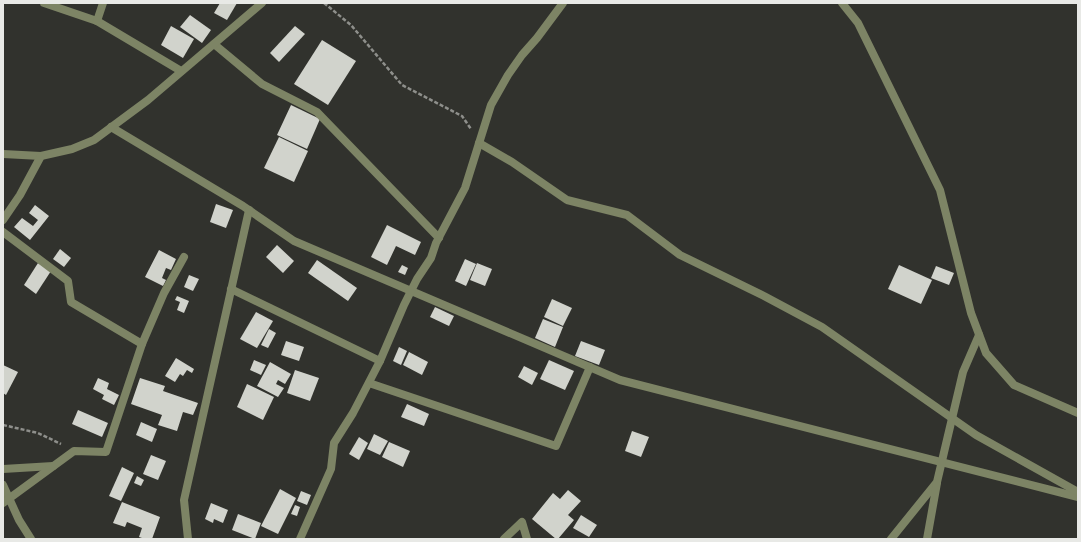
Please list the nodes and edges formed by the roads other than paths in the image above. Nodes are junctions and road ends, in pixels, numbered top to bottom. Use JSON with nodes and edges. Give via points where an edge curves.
{"nodes":[{"id":1,"x":44,"y":3,"type":"edge"},
{"id":2,"x":103,"y":3,"type":"edge"},
{"id":3,"x":262,"y":3,"type":"edge"},
{"id":4,"x":563,"y":3,"type":"edge"},
{"id":5,"x":842,"y":3,"type":"edge"},
{"id":6,"x":97,"y":21,"type":"junction"},
{"id":7,"x":214,"y":44,"type":"junction"},
{"id":8,"x":181,"y":71,"type":"junction"},
{"id":9,"x":111,"y":127,"type":"junction"},
{"id":10,"x":479,"y":143,"type":"junction"},
{"id":11,"x":3,"y":154,"type":"edge"},
{"id":12,"x":41,"y":156,"type":"junction"},
{"id":13,"x":249,"y":210,"type":"junction"},
{"id":14,"x":3,"y":220,"type":"edge"},
{"id":15,"x":3,"y":232,"type":"edge"},
{"id":16,"x":439,"y":238,"type":"junction"},
{"id":17,"x":184,"y":257,"type":"dead end"},
{"id":18,"x":231,"y":289,"type":"junction"},
{"id":19,"x":411,"y":291,"type":"junction"},
{"id":20,"x":979,"y":335,"type":"junction"},
{"id":21,"x":142,"y":344,"type":"junction"},
{"id":22,"x":380,"y":361,"type":"junction"},
{"id":23,"x":590,"y":367,"type":"junction"},
{"id":24,"x":369,"y":383,"type":"junction"},
{"id":25,"x":1078,"y":413,"type":"edge"},
{"id":26,"x":952,"y":418,"type":"junction"},
{"id":27,"x":942,"y":462,"type":"junction"},
{"id":28,"x":54,"y":466,"type":"junction"},
{"id":29,"x":3,"y":468,"type":"edge"},
{"id":30,"x":937,"y":482,"type":"junction"},
{"id":31,"x":3,"y":485,"type":"edge"},
{"id":32,"x":1078,"y":492,"type":"edge"},
{"id":33,"x":1078,"y":497,"type":"edge"},
{"id":34,"x":6,"y":501,"type":"edge"},
{"id":35,"x":31,"y":539,"type":"edge"},
{"id":36,"x":188,"y":539,"type":"edge"},
{"id":37,"x":300,"y":539,"type":"edge"},
{"id":38,"x":504,"y":539,"type":"edge"},
{"id":39,"x":528,"y":539,"type":"edge"},
{"id":40,"x":891,"y":539,"type":"edge"},
{"id":41,"x":927,"y":539,"type":"edge"}],
"edges":[{"from":1,"to":6,"type":"street"},
{"from":2,"to":6,"type":"street"},
{"from":3,"to":7,"type":"street"},
{"from":4,"to":10,"type":"street","via":[[508,75],[491,105]]},
{"from":5,"to":20,"type":"street","via":[[858,23],[940,190],[970,313]]},
{"from":6,"to":8,"type":"street"},
{"from":7,"to":8,"type":"street"},
{"from":7,"to":16,"type":"street","via":[[262,84],[317,112]]},
{"from":8,"to":9,"type":"street","via":[[148,100]]},
{"from":9,"to":12,"type":"street","via":[[94,140],[72,149]]},
{"from":9,"to":13,"type":"street"},
{"from":10,"to":16,"type":"street","via":[[465,188]]},
{"from":10,"to":26,"type":"street","via":[[568,200],[627,215],[680,255],[822,327]]},
{"from":11,"to":12,"type":"street"},
{"from":12,"to":14,"type":"street"},
{"from":13,"to":18,"type":"street"},
{"from":13,"to":19,"type":"street","via":[[294,241]]},
{"from":15,"to":21,"type":"street","via":[[68,281],[70,302]]},
{"from":16,"to":19,"type":"street","via":[[431,258]]},
{"from":17,"to":21,"type":"street","via":[[164,293]]},
{"from":18,"to":22,"type":"street"},
{"from":18,"to":36,"type":"street","via":[[184,500]]},
{"from":19,"to":22,"type":"street"},
{"from":19,"to":23,"type":"street"},
{"from":20,"to":25,"type":"street","via":[[986,353],[1014,384]]},
{"from":20,"to":26,"type":"street","via":[[964,372]]},
{"from":21,"to":28,"type":"street","via":[[106,452],[74,451]]},
{"from":22,"to":24,"type":"street"},
{"from":23,"to":24,"type":"street","via":[[556,446]]},
{"from":23,"to":27,"type":"street","via":[[620,380]]},
{"from":24,"to":37,"type":"street","via":[[334,443],[331,470]]},
{"from":26,"to":27,"type":"street"},
{"from":26,"to":32,"type":"street","via":[[976,435]]},
{"from":27,"to":30,"type":"street"},
{"from":27,"to":33,"type":"street"},
{"from":28,"to":29,"type":"street"},
{"from":28,"to":34,"type":"street"},
{"from":30,"to":40,"type":"street"},
{"from":30,"to":41,"type":"street"},
{"from":31,"to":34,"type":"street"},
{"from":34,"to":35,"type":"street"},
{"from":38,"to":39,"type":"street","via":[[522,522]]}]}
